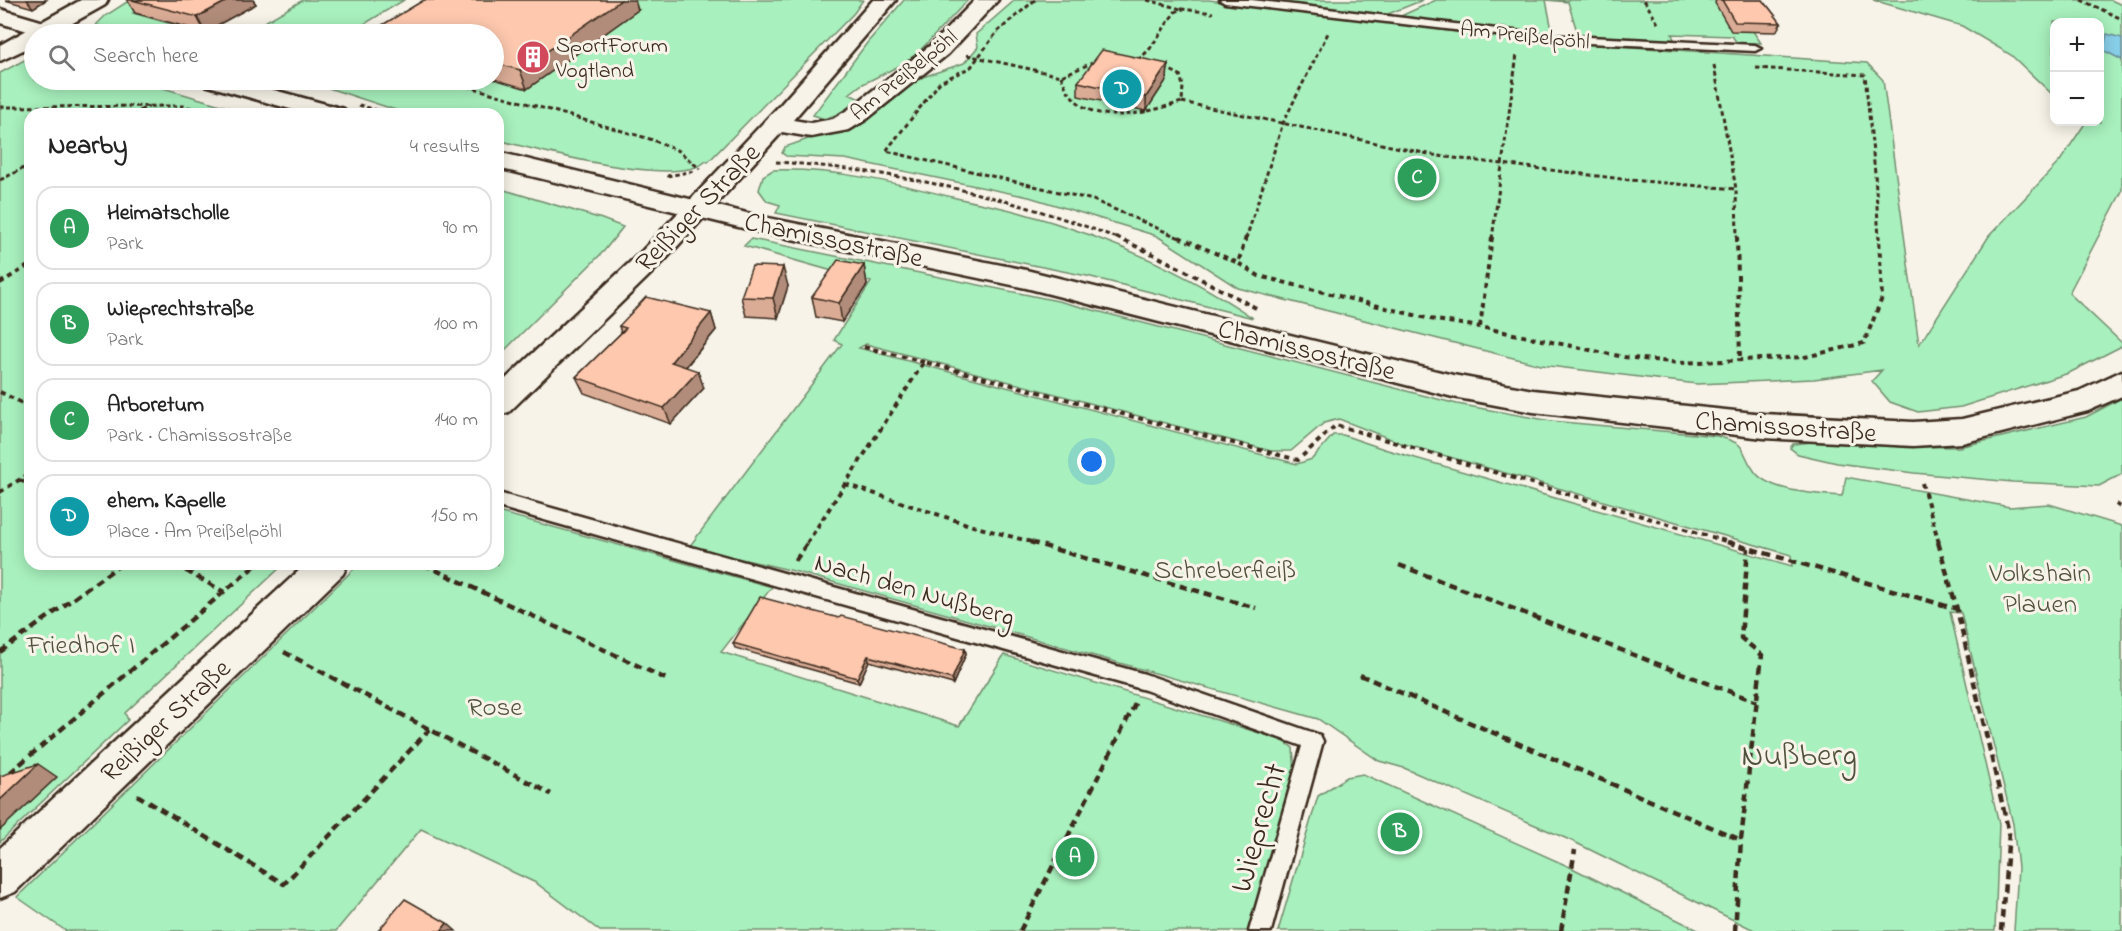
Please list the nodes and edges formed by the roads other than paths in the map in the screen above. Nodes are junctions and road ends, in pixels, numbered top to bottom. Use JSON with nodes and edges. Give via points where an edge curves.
{"nodes":[{"id":1,"x":97,"y":0,"type":"edge"},
{"id":2,"x":885,"y":0,"type":"edge"},
{"id":3,"x":987,"y":0,"type":"edge"},
{"id":4,"x":1226,"y":0,"type":"edge"},
{"id":5,"x":0,"y":16,"type":"edge"},
{"id":6,"x":60,"y":24,"type":"edge"},
{"id":7,"x":24,"y":26,"type":"edge"},
{"id":8,"x":24,"y":43,"type":"edge"},
{"id":9,"x":1755,"y":48,"type":"dead end"},
{"id":10,"x":0,"y":54,"type":"edge"},
{"id":11,"x":249,"y":90,"type":"edge"},
{"id":12,"x":313,"y":108,"type":"edge"},
{"id":13,"x":775,"y":124,"type":"junction"},
{"id":14,"x":504,"y":161,"type":"edge"},
{"id":15,"x":698,"y":208,"type":"junction"},
{"id":16,"x":2122,"y":382,"type":"edge"},
{"id":17,"x":504,"y":398,"type":"edge"},
{"id":18,"x":504,"y":502,"type":"edge"},
{"id":19,"x":324,"y":570,"type":"edge"},
{"id":20,"x":1313,"y":741,"type":"joint"},
{"id":21,"x":0,"y":878,"type":"edge"},
{"id":22,"x":1260,"y":931,"type":"edge"}],
"edges":[{"from":1,"to":6,"type":"street"},
{"from":2,"to":13,"type":"street","name":"Reißiger Straße"},
{"from":3,"to":13,"type":"street","name":"Am Preißelpöhl","via":[[940,49],[840,125],[811,130]]},
{"from":4,"to":9,"type":"lane","name":"Am Preißelpöhl","via":[[1547,38]]},
{"from":5,"to":7,"type":"street"},
{"from":8,"to":10,"type":"street"},
{"from":11,"to":12,"type":"street"},
{"from":13,"to":15,"type":"street","name":"Reißiger Straße"},
{"from":14,"to":15,"type":"street","name":"Chamissostraße"},
{"from":15,"to":16,"type":"street","name":"Chamissostraße","via":[[1037,281],[1453,386],[1614,411],[1764,426],[1913,434],[1962,431],[2088,400]]},
{"from":15,"to":17,"type":"street","name":"Reißiger Straße"},
{"from":18,"to":20,"type":"lane","name":"Nach den Nußberg","via":[[1145,682]]},
{"from":19,"to":21,"type":"street","name":"Reißiger Straße"},
{"from":20,"to":22,"type":"lane","name":"Wieprecht"}]}
